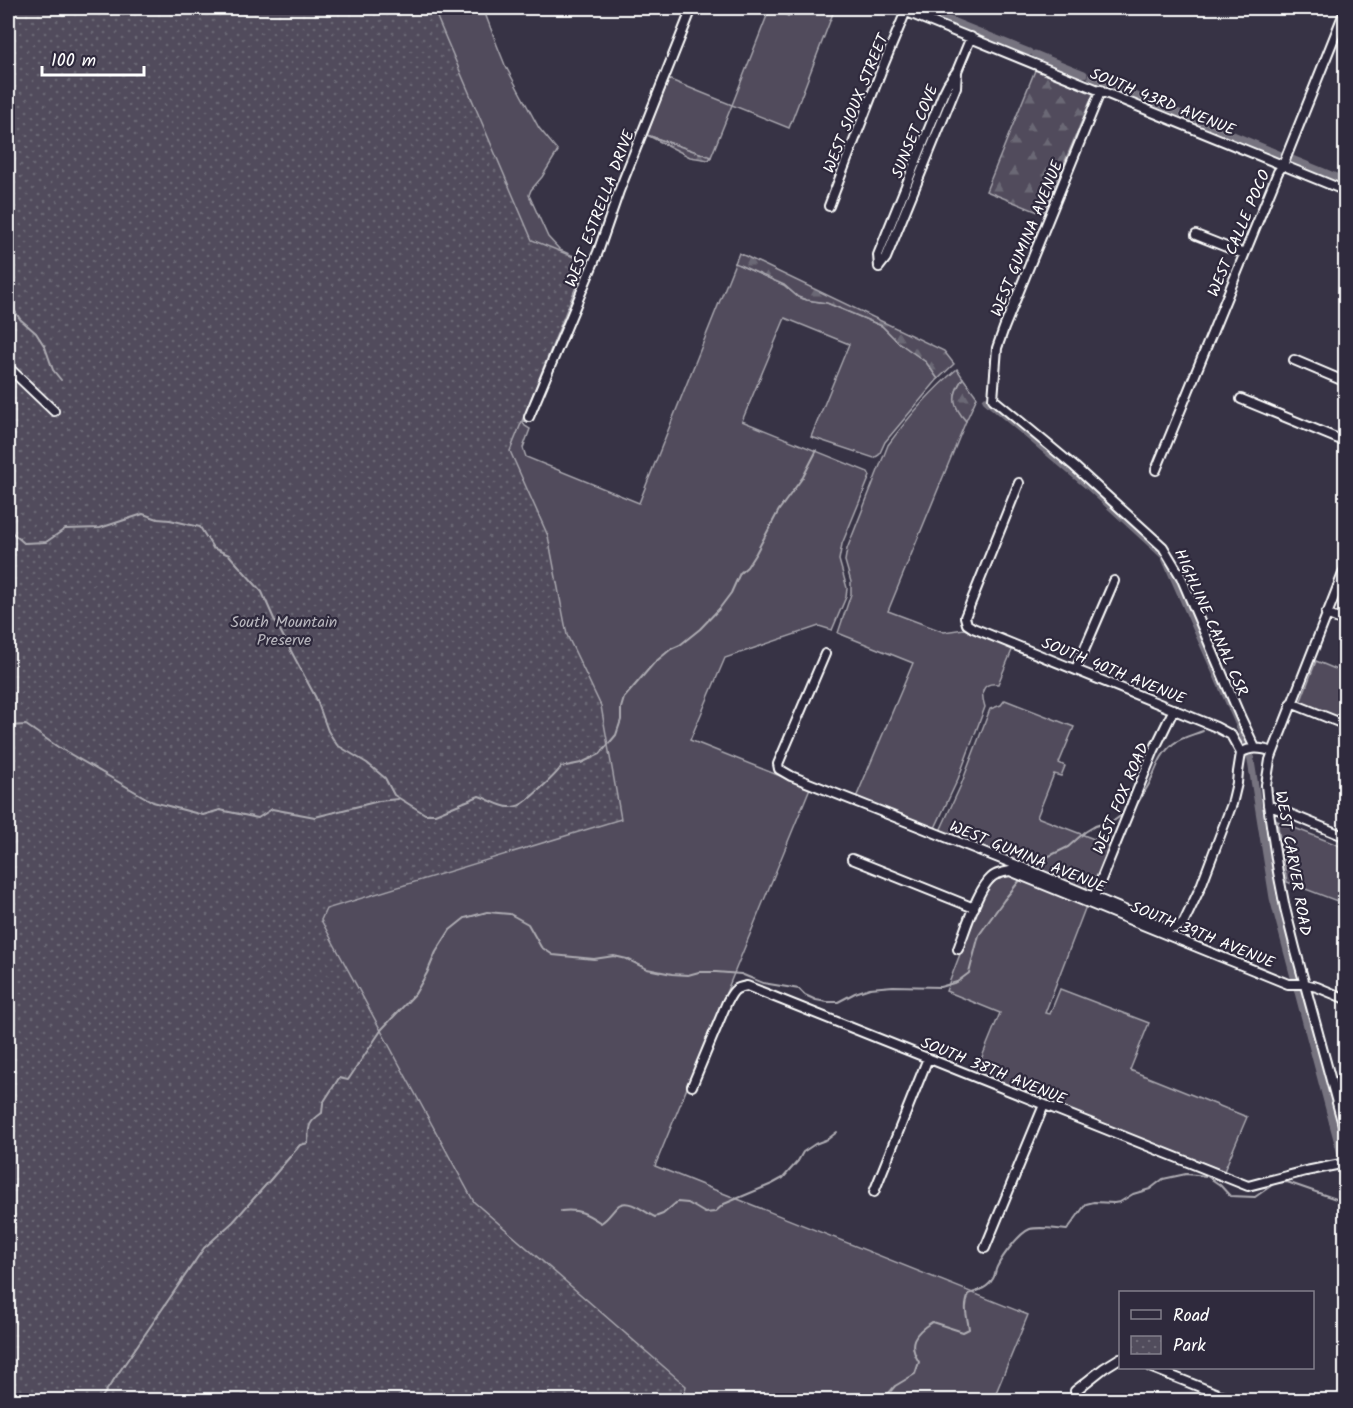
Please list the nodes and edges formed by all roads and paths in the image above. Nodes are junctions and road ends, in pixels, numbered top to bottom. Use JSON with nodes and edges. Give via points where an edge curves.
{"nodes":[{"id":1,"x":692,"y":8,"type":"edge"},
{"id":2,"x":897,"y":8,"type":"edge"},
{"id":3,"x":1346,"y":8,"type":"edge"},
{"id":4,"x":906,"y":11,"type":"junction"},
{"id":5,"x":971,"y":37,"type":"junction"},
{"id":6,"x":957,"y":71,"type":"junction"},
{"id":7,"x":1101,"y":90,"type":"junction"},
{"id":8,"x":1283,"y":165,"type":"junction"},
{"id":9,"x":1346,"y":191,"type":"edge"},
{"id":10,"x":829,"y":206,"type":"dead end"},
{"id":11,"x":1196,"y":235,"type":"dead end"},
{"id":12,"x":1244,"y":254,"type":"junction"},
{"id":13,"x":1294,"y":360,"type":"dead end"},
{"id":14,"x":8,"y":367,"type":"edge"},
{"id":15,"x":1346,"y":382,"type":"edge"},
{"id":16,"x":993,"y":399,"type":"joint"},
{"id":17,"x":1241,"y":399,"type":"dead end"},
{"id":18,"x":54,"y":411,"type":"dead end"},
{"id":19,"x":529,"y":417,"type":"dead end"},
{"id":20,"x":1346,"y":442,"type":"edge"},
{"id":21,"x":1156,"y":470,"type":"dead end"},
{"id":22,"x":1019,"y":483,"type":"dead end"},
{"id":23,"x":1346,"y":566,"type":"edge"},
{"id":24,"x":1114,"y":581,"type":"dead end"},
{"id":25,"x":1326,"y":614,"type":"junction"},
{"id":26,"x":1346,"y":622,"type":"edge"},
{"id":27,"x":825,"y":654,"type":"dead end"},
{"id":28,"x":1076,"y":669,"type":"junction"},
{"id":29,"x":1291,"y":703,"type":"junction"},
{"id":30,"x":1174,"y":710,"type":"junction"},
{"id":31,"x":1346,"y":725,"type":"edge"},
{"id":32,"x":1255,"y":748,"type":"junction"},
{"id":33,"x":1243,"y":751,"type":"junction"},
{"id":34,"x":1272,"y":752,"type":"junction"},
{"id":35,"x":1268,"y":805,"type":"junction"},
{"id":36,"x":1346,"y":837,"type":"edge"},
{"id":37,"x":852,"y":859,"type":"dead end"},
{"id":38,"x":1094,"y":897,"type":"junction"},
{"id":39,"x":974,"y":908,"type":"junction"},
{"id":40,"x":958,"y":949,"type":"dead end"},
{"id":41,"x":1299,"y":984,"type":"junction"},
{"id":42,"x":1346,"y":999,"type":"edge"},
{"id":43,"x":928,"y":1058,"type":"junction"},
{"id":44,"x":692,"y":1086,"type":"dead end"},
{"id":45,"x":1044,"y":1105,"type":"junction"},
{"id":46,"x":1346,"y":1136,"type":"edge"},
{"id":47,"x":1343,"y":1164,"type":"edge"},
{"id":48,"x":874,"y":1192,"type":"dead end"},
{"id":49,"x":985,"y":1248,"type":"dead end"},
{"id":50,"x":1119,"y":1359,"type":"edge"},
{"id":51,"x":1155,"y":1369,"type":"edge"},
{"id":52,"x":1075,"y":1391,"type":"dead end"},
{"id":53,"x":1213,"y":1392,"type":"junction"},
{"id":54,"x":1210,"y":1401,"type":"edge"},
{"id":55,"x":1233,"y":1401,"type":"edge"}],
"edges":[{"from":1,"to":19,"type":"street","name":"WEST ESTRELLA DRIVE","via":[[598,252]]},
{"from":2,"to":4,"type":"street","name":"SOUTH 43RD AVENUE"},
{"from":3,"to":8,"type":"street","name":"WEST CALLE POCO"},
{"from":4,"to":5,"type":"street","name":"SOUTH 43RD AVENUE"},
{"from":4,"to":10,"type":"street","name":"WEST SIOUX STREET"},
{"from":5,"to":6,"type":"street"},
{"from":5,"to":7,"type":"street","name":"SOUTH 43RD AVENUE"},
{"from":6,"to":6,"type":"street","name":"SUNSET COVE","via":[[943,94],[878,255],[879,267],[956,87]]},
{"from":7,"to":8,"type":"street","name":"SOUTH 43RD AVENUE"},
{"from":7,"to":16,"type":"street","name":"WEST GUMINA AVENUE","via":[[1004,328]]},
{"from":8,"to":9,"type":"street","name":"SOUTH 43RD AVENUE"},
{"from":8,"to":12,"type":"street","name":"WEST CALLE POCO"},
{"from":11,"to":12,"type":"street"},
{"from":12,"to":21,"type":"street","name":"WEST CALLE POCO"},
{"from":13,"to":15,"type":"street"},
{"from":14,"to":18,"type":"street"},
{"from":16,"to":32,"type":"street","name":"HIGHLINE CANAL CSR","via":[[1163,548],[1180,577]]},
{"from":17,"to":20,"type":"street"},
{"from":22,"to":28,"type":"street","name":"SOUTH 40TH AVENUE","via":[[965,617],[967,624]]},
{"from":23,"to":25,"type":"street","name":"WEST CARVER ROAD"},
{"from":24,"to":28,"type":"street"},
{"from":25,"to":26,"type":"street"},
{"from":25,"to":29,"type":"street","name":"WEST CARVER ROAD"},
{"from":27,"to":38,"type":"street","name":"WEST GUMINA AVENUE","via":[[779,769]]},
{"from":28,"to":30,"type":"street","name":"SOUTH 40TH AVENUE"},
{"from":29,"to":31,"type":"street"},
{"from":29,"to":34,"type":"street","name":"WEST CARVER ROAD"},
{"from":30,"to":33,"type":"street","name":"SOUTH 40TH AVENUE","via":[[1231,735]]},
{"from":30,"to":38,"type":"street","name":"WEST FOX ROAD"},
{"from":32,"to":33,"type":"street"},
{"from":32,"to":34,"type":"street"},
{"from":33,"to":38,"type":"street","name":"WEST GUMINA AVENUE","via":[[1232,804],[1203,879],[1179,927],[1165,927]]},
{"from":34,"to":35,"type":"street","name":"WEST CARVER ROAD","via":[[1266,779]]},
{"from":35,"to":36,"type":"street"},
{"from":35,"to":41,"type":"street","name":"WEST CARVER ROAD"},
{"from":37,"to":39,"type":"street"},
{"from":39,"to":40,"type":"street","name":"SOUTH 39TH AVENUE"},
{"from":39,"to":41,"type":"street","name":"SOUTH 39TH AVENUE","via":[[986,883],[995,874],[1010,871]]},
{"from":41,"to":42,"type":"street","name":"SOUTH 39TH AVENUE"},
{"from":41,"to":46,"type":"street","name":"WEST CARVER ROAD"},
{"from":43,"to":44,"type":"street","name":"SOUTH 38TH AVENUE","via":[[747,986],[739,987],[727,1002]]},
{"from":43,"to":45,"type":"street","name":"SOUTH 38TH AVENUE"},
{"from":43,"to":48,"type":"street"},
{"from":45,"to":47,"type":"street","name":"SOUTH 38TH AVENUE","via":[[1248,1186]]},
{"from":45,"to":49,"type":"street"},
{"from":50,"to":52,"type":"street"},
{"from":51,"to":53,"type":"street"},
{"from":53,"to":54,"type":"street"},
{"from":53,"to":55,"type":"street"}]}
